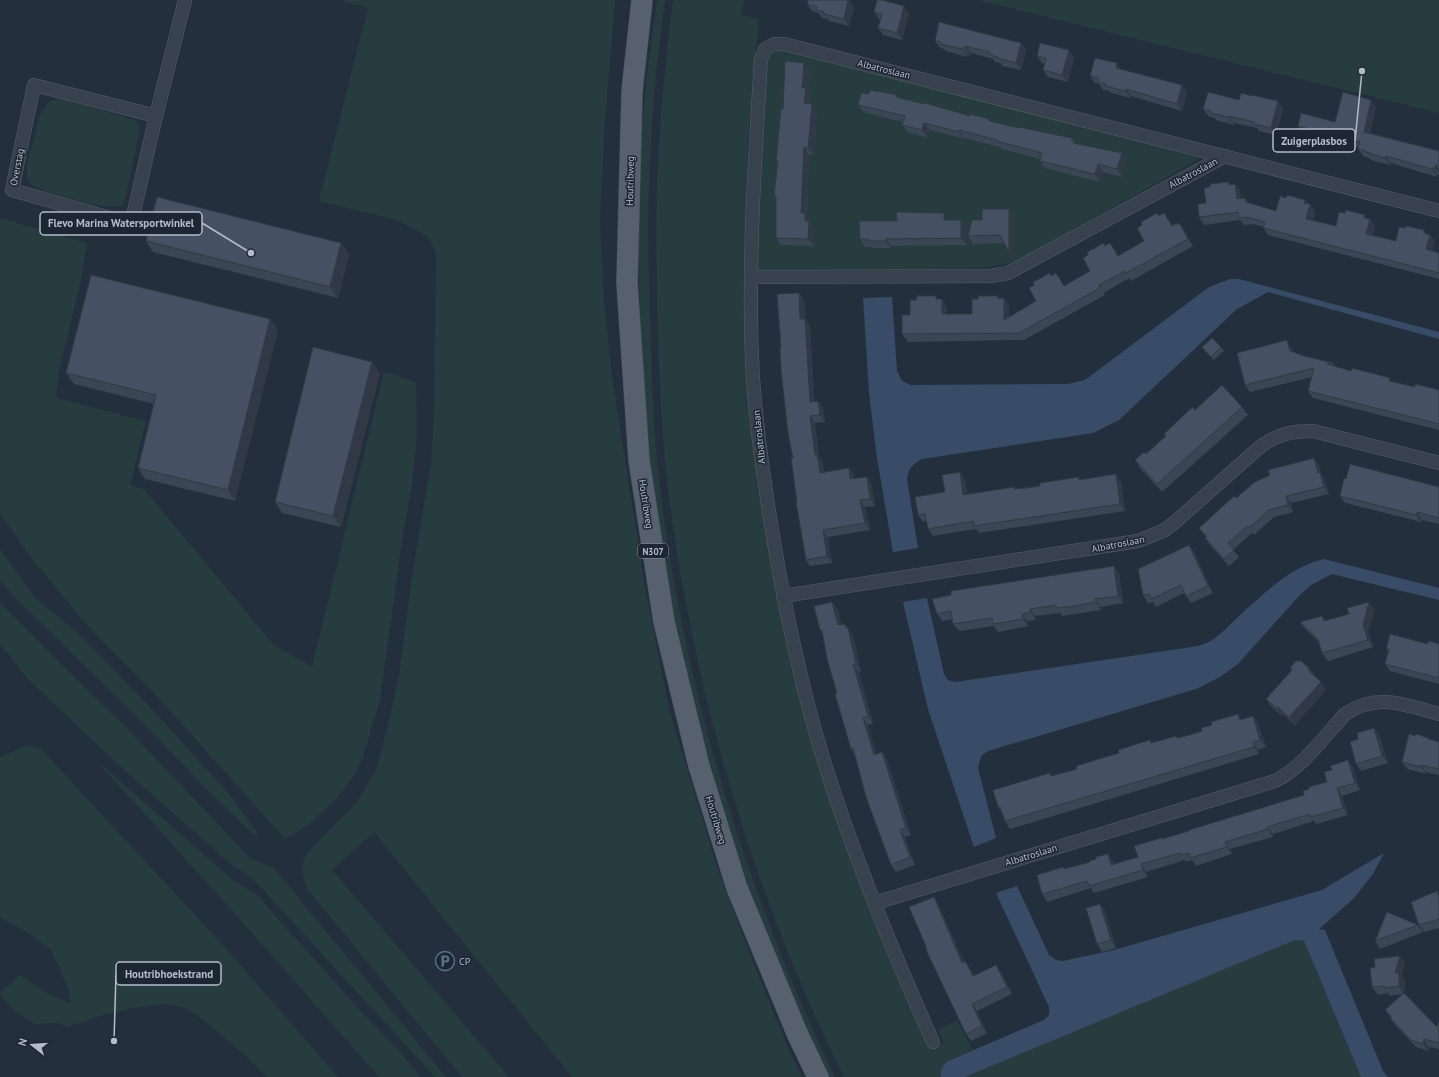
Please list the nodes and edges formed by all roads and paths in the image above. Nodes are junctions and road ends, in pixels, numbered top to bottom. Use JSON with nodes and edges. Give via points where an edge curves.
{"nodes":[{"id":1,"x":185,"y":0,"type":"edge"},
{"id":2,"x":642,"y":0,"type":"edge"},
{"id":3,"x":156,"y":116,"type":"junction"},
{"id":4,"x":1225,"y":156,"type":"junction"},
{"id":5,"x":1439,"y":211,"type":"edge"},
{"id":6,"x":751,"y":277,"type":"junction"},
{"id":7,"x":1439,"y":463,"type":"edge"},
{"id":8,"x":783,"y":596,"type":"junction"},
{"id":9,"x":1439,"y":714,"type":"edge"},
{"id":10,"x":874,"y":903,"type":"junction"},
{"id":11,"x":933,"y":1042,"type":"dead end"},
{"id":12,"x":818,"y":1077,"type":"edge"}],
"edges":[{"from":1,"to":3,"type":"street","name":"Overstag"},
{"from":2,"to":12,"type":"main road","name":"Houtribweg","number":"N307","via":[[632,91],[627,283],[638,460],[664,622],[699,766],[737,888]]},
{"from":3,"to":3,"type":"street","name":"Overstag","via":[[131,224],[12,190],[34,84]]},
{"from":4,"to":5,"type":"street","name":"Albatroslaan"},
{"from":4,"to":6,"type":"street","name":"Albatroslaan","via":[[1008,273],[991,276]]},
{"from":4,"to":6,"type":"street","name":"Albatroslaan","via":[[784,44],[774,44],[765,49],[761,59],[752,208]]},
{"from":6,"to":8,"type":"street","name":"Albatroslaan","via":[[752,360],[760,448]]},
{"from":7,"to":8,"type":"street","name":"Albatroslaan","via":[[1313,431],[1296,431],[1270,439],[1174,523],[1163,531],[1138,541]]},
{"from":8,"to":10,"type":"street","name":"Albatroslaan","via":[[803,685],[823,757],[847,833]]},
{"from":9,"to":10,"type":"street","name":"Albatroslaan","via":[[1393,702],[1380,701],[1355,707],[1345,714],[1297,767],[1285,776]]},
{"from":10,"to":11,"type":"street","name":"Albatroslaan"}]}
